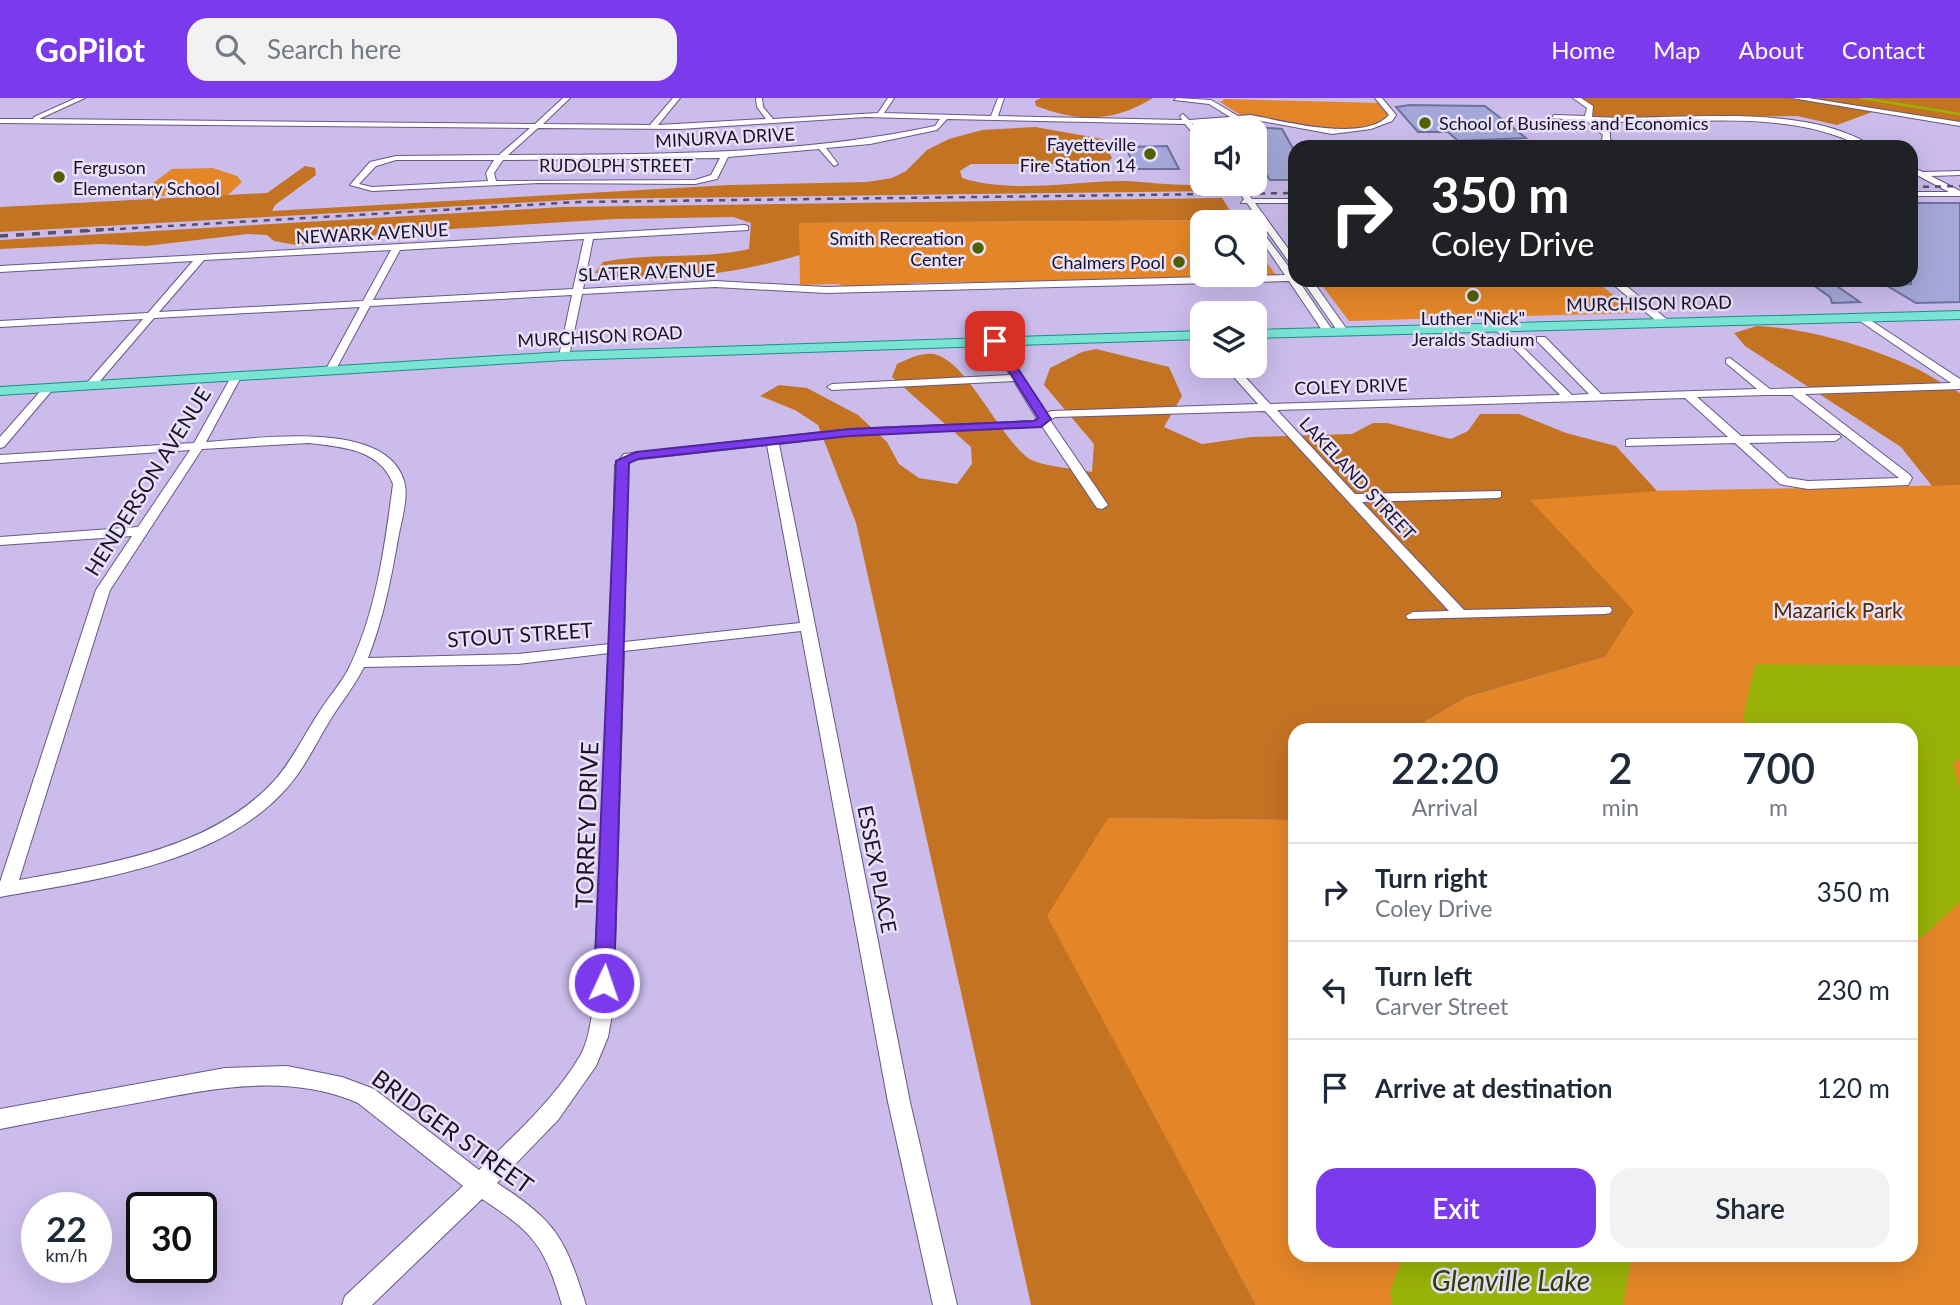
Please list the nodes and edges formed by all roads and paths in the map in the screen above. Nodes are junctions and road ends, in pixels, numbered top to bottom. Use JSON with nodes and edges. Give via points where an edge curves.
{"nodes":[{"id":1,"x":82,"y":98,"type":"edge"},
{"id":2,"x":567,"y":98,"type":"edge"},
{"id":3,"x":677,"y":98,"type":"edge"},
{"id":4,"x":759,"y":98,"type":"edge"},
{"id":5,"x":891,"y":98,"type":"edge"},
{"id":6,"x":1001,"y":98,"type":"edge"},
{"id":7,"x":1378,"y":98,"type":"edge"},
{"id":8,"x":1576,"y":98,"type":"edge"},
{"id":9,"x":1795,"y":98,"type":"edge"},
{"id":10,"x":1177,"y":99,"type":"edge"},
{"id":11,"x":880,"y":115,"type":"junction"},
{"id":12,"x":945,"y":117,"type":"junction"},
{"id":13,"x":1235,"y":117,"type":"junction"},
{"id":14,"x":1554,"y":117,"type":"dead end"},
{"id":15,"x":994,"y":118,"type":"junction"},
{"id":16,"x":1588,"y":118,"type":"junction"},
{"id":17,"x":0,"y":121,"type":"edge"},
{"id":18,"x":28,"y":121,"type":"junction"},
{"id":19,"x":771,"y":121,"type":"junction"},
{"id":20,"x":1188,"y":122,"type":"junction"},
{"id":21,"x":1960,"y":124,"type":"edge"},
{"id":22,"x":1190,"y":125,"type":"edge"},
{"id":23,"x":537,"y":126,"type":"junction"},
{"id":24,"x":652,"y":127,"type":"junction"},
{"id":25,"x":1606,"y":140,"type":"edge"},
{"id":26,"x":1851,"y":140,"type":"edge"},
{"id":27,"x":821,"y":147,"type":"junction"},
{"id":28,"x":725,"y":156,"type":"junction"},
{"id":29,"x":499,"y":159,"type":"junction"},
{"id":30,"x":834,"y":164,"type":"dead end"},
{"id":31,"x":1918,"y":172,"type":"edge"},
{"id":32,"x":1960,"y":173,"type":"edge"},
{"id":33,"x":1921,"y":174,"type":"junction"},
{"id":34,"x":494,"y":185,"type":"junction"},
{"id":35,"x":1918,"y":194,"type":"edge"},
{"id":36,"x":1960,"y":194,"type":"edge"},
{"id":37,"x":1234,"y":196,"type":"edge"},
{"id":38,"x":1246,"y":196,"type":"edge"},
{"id":39,"x":1238,"y":201,"type":"junction"},
{"id":40,"x":1250,"y":201,"type":"junction"},
{"id":41,"x":1288,"y":201,"type":"edge"},
{"id":42,"x":1244,"y":210,"type":"edge"},
{"id":43,"x":745,"y":228,"type":"dead end"},
{"id":44,"x":589,"y":237,"type":"junction"},
{"id":45,"x":1267,"y":242,"type":"edge"},
{"id":46,"x":397,"y":247,"type":"junction"},
{"id":47,"x":1288,"y":254,"type":"edge"},
{"id":48,"x":201,"y":258,"type":"junction"},
{"id":49,"x":0,"y":269,"type":"edge"},
{"id":50,"x":1288,"y":271,"type":"edge"},
{"id":51,"x":1288,"y":278,"type":"edge"},
{"id":52,"x":1299,"y":287,"type":"edge"},
{"id":53,"x":1312,"y":287,"type":"edge"},
{"id":54,"x":1621,"y":287,"type":"edge"},
{"id":55,"x":578,"y":291,"type":"junction"},
{"id":56,"x":367,"y":304,"type":"junction"},
{"id":57,"x":1960,"y":315,"type":"edge"},
{"id":58,"x":150,"y":316,"type":"junction"},
{"id":59,"x":1861,"y":317,"type":"junction"},
{"id":60,"x":1665,"y":323,"type":"junction"},
{"id":61,"x":0,"y":324,"type":"edge"},
{"id":62,"x":1498,"y":326,"type":"junction"},
{"id":63,"x":1328,"y":331,"type":"junction"},
{"id":64,"x":1343,"y":331,"type":"junction"},
{"id":65,"x":1267,"y":334,"type":"edge"},
{"id":66,"x":1190,"y":336,"type":"edge"},
{"id":67,"x":1541,"y":340,"type":"dead end"},
{"id":68,"x":995,"y":341,"type":"junction"},
{"id":69,"x":564,"y":356,"type":"junction"},
{"id":70,"x":1730,"y":361,"type":"dead end"},
{"id":71,"x":330,"y":372,"type":"junction"},
{"id":72,"x":236,"y":377,"type":"junction"},
{"id":73,"x":1018,"y":378,"type":"junction"},
{"id":74,"x":1240,"y":378,"type":"edge"},
{"id":75,"x":1960,"y":385,"type":"edge"},
{"id":76,"x":90,"y":386,"type":"junction"},
{"id":77,"x":832,"y":387,"type":"dead end"},
{"id":78,"x":49,"y":388,"type":"junction"},
{"id":79,"x":0,"y":391,"type":"edge"},
{"id":80,"x":1794,"y":391,"type":"junction"},
{"id":81,"x":1767,"y":392,"type":"junction"},
{"id":82,"x":1687,"y":394,"type":"junction"},
{"id":83,"x":1568,"y":397,"type":"junction"},
{"id":84,"x":1598,"y":397,"type":"junction"},
{"id":85,"x":1267,"y":406,"type":"junction"},
{"id":86,"x":1045,"y":419,"type":"junction"},
{"id":87,"x":1835,"y":437,"type":"dead end"},
{"id":88,"x":772,"y":440,"type":"junction"},
{"id":89,"x":1741,"y":440,"type":"junction"},
{"id":90,"x":1630,"y":443,"type":"dead end"},
{"id":91,"x":0,"y":444,"type":"edge"},
{"id":92,"x":199,"y":445,"type":"junction"},
{"id":93,"x":0,"y":459,"type":"edge"},
{"id":94,"x":622,"y":461,"type":"joint"},
{"id":95,"x":1497,"y":494,"type":"dead end"},
{"id":96,"x":1352,"y":498,"type":"junction"},
{"id":97,"x":1102,"y":505,"type":"dead end"},
{"id":98,"x":142,"y":531,"type":"junction"},
{"id":99,"x":0,"y":541,"type":"edge"},
{"id":100,"x":1605,"y":610,"type":"dead end"},
{"id":101,"x":1460,"y":614,"type":"junction"},
{"id":102,"x":1413,"y":616,"type":"dead end"},
{"id":103,"x":808,"y":626,"type":"junction"},
{"id":104,"x":616,"y":648,"type":"junction"},
{"id":105,"x":359,"y":663,"type":"junction"},
{"id":106,"x":3,"y":890,"type":"edge"},
{"id":107,"x":0,"y":1119,"type":"edge"},
{"id":108,"x":480,"y":1185,"type":"junction"},
{"id":109,"x":355,"y":1305,"type":"edge"},
{"id":110,"x":574,"y":1305,"type":"edge"},
{"id":111,"x":945,"y":1305,"type":"edge"}],
"edges":[{"from":1,"to":18,"type":"street"},
{"from":2,"to":23,"type":"street"},
{"from":3,"to":24,"type":"street"},
{"from":4,"to":19,"type":"street"},
{"from":5,"to":11,"type":"street"},
{"from":6,"to":15,"type":"street"},
{"from":7,"to":13,"type":"street","via":[[1392,118],[1383,125],[1332,132],[1258,117]]},
{"from":8,"to":16,"type":"street","via":[[1591,107]]},
{"from":9,"to":21,"type":"street"},
{"from":10,"to":13,"type":"street","via":[[1211,103]]},
{"from":10,"to":20,"type":"street"},
{"from":11,"to":12,"type":"street"},
{"from":11,"to":19,"type":"street"},
{"from":12,"to":15,"type":"street"},
{"from":12,"to":27,"type":"street","name":"MINURVA DRIVE","via":[[934,130]]},
{"from":13,"to":20,"type":"street"},
{"from":14,"to":16,"type":"street"},
{"from":15,"to":20,"type":"street"},
{"from":16,"to":25,"type":"street"},
{"from":16,"to":26,"type":"street","via":[[1764,118]]},
{"from":17,"to":18,"type":"street"},
{"from":18,"to":23,"type":"street"},
{"from":19,"to":24,"type":"street"},
{"from":20,"to":22,"type":"street"},
{"from":23,"to":24,"type":"street"},
{"from":23,"to":29,"type":"street"},
{"from":27,"to":28,"type":"street","name":"MINURVA DRIVE"},
{"from":27,"to":30,"type":"street"},
{"from":28,"to":29,"type":"street","name":"MINURVA DRIVE"},
{"from":28,"to":34,"type":"street","name":"RUDOLPH STREET","via":[[714,177],[701,181]]},
{"from":29,"to":34,"type":"street","via":[[490,173]]},
{"from":29,"to":34,"type":"street","name":"MINURVA DRIVE","via":[[391,158],[373,164],[354,185],[372,190]]},
{"from":31,"to":33,"type":"street"},
{"from":32,"to":33,"type":"street"},
{"from":33,"to":36,"type":"street"},
{"from":35,"to":36,"type":"street"},
{"from":37,"to":39,"type":"street"},
{"from":38,"to":40,"type":"street"},
{"from":39,"to":40,"type":"street"},
{"from":39,"to":42,"type":"street"},
{"from":40,"to":41,"type":"street"},
{"from":40,"to":47,"type":"street"},
{"from":43,"to":44,"type":"street","name":"NEWARK AVENUE"},
{"from":44,"to":46,"type":"street","name":"NEWARK AVENUE"},
{"from":44,"to":55,"type":"street"},
{"from":45,"to":50,"type":"street"},
{"from":46,"to":48,"type":"street","name":"NEWARK AVENUE"},
{"from":46,"to":56,"type":"street"},
{"from":48,"to":49,"type":"street","name":"NEWARK AVENUE"},
{"from":48,"to":58,"type":"street"},
{"from":51,"to":55,"type":"street","name":"SLATER AVENUE","via":[[827,290],[715,284]]},
{"from":52,"to":63,"type":"street"},
{"from":53,"to":64,"type":"street"},
{"from":54,"to":60,"type":"street"},
{"from":55,"to":56,"type":"street","name":"SLATER AVENUE"},
{"from":55,"to":69,"type":"street"},
{"from":56,"to":58,"type":"street","name":"SLATER AVENUE"},
{"from":56,"to":71,"type":"street"},
{"from":57,"to":59,"type":"main road","name":"MURCHISON ROAD"},
{"from":58,"to":61,"type":"street","name":"SLATER AVENUE"},
{"from":58,"to":76,"type":"street"},
{"from":59,"to":60,"type":"main road","name":"MURCHISON ROAD"},
{"from":59,"to":75,"type":"street"},
{"from":60,"to":62,"type":"main road","name":"MURCHISON ROAD"},
{"from":62,"to":64,"type":"main road","name":"MURCHISON ROAD"},
{"from":62,"to":83,"type":"street"},
{"from":63,"to":64,"type":"main road","name":"MURCHISON ROAD"},
{"from":63,"to":65,"type":"main road","name":"MURCHISON ROAD"},
{"from":66,"to":68,"type":"main road","name":"MURCHISON ROAD"},
{"from":67,"to":84,"type":"street"},
{"from":68,"to":69,"type":"main road","name":"MURCHISON ROAD"},
{"from":68,"to":73,"type":"street"},
{"from":69,"to":71,"type":"main road","name":"MURCHISON ROAD"},
{"from":70,"to":81,"type":"street"},
{"from":71,"to":72,"type":"main road","name":"MURCHISON ROAD"},
{"from":72,"to":76,"type":"main road","name":"MURCHISON ROAD"},
{"from":72,"to":92,"type":"street","name":"HENDERSON AVENUE"},
{"from":73,"to":77,"type":"street"},
{"from":73,"to":86,"type":"street"},
{"from":74,"to":85,"type":"street","name":"LAKELAND STREET"},
{"from":75,"to":80,"type":"street","name":"COLEY DRIVE"},
{"from":76,"to":78,"type":"main road","name":"MURCHISON ROAD"},
{"from":78,"to":79,"type":"main road","name":"MURCHISON ROAD"},
{"from":78,"to":91,"type":"street"},
{"from":80,"to":81,"type":"street","name":"COLEY DRIVE"},
{"from":80,"to":89,"type":"street","via":[[1906,478],[1904,482],[1796,485],[1784,481]]},
{"from":81,"to":82,"type":"street","name":"COLEY DRIVE"},
{"from":82,"to":84,"type":"street","name":"COLEY DRIVE"},
{"from":82,"to":89,"type":"street"},
{"from":83,"to":84,"type":"street","name":"COLEY DRIVE"},
{"from":83,"to":85,"type":"street","name":"COLEY DRIVE"},
{"from":85,"to":86,"type":"street","name":"COLEY DRIVE","via":[[1052,414]]},
{"from":85,"to":96,"type":"street","name":"LAKELAND STREET"},
{"from":86,"to":88,"type":"street","name":"COLEY DRIVE","via":[[1037,424]]},
{"from":86,"to":97,"type":"street"},
{"from":87,"to":89,"type":"street"},
{"from":88,"to":94,"type":"street","name":"COLEY DRIVE","via":[[636,455]]},
{"from":88,"to":103,"type":"street","name":"ESSEX PLACE"},
{"from":89,"to":90,"type":"street"},
{"from":92,"to":93,"type":"street"},
{"from":92,"to":98,"type":"street","name":"HENDERSON AVENUE"},
{"from":92,"to":105,"type":"street","via":[[283,439],[331,442],[375,454],[394,469],[398,493],[372,633]]},
{"from":94,"to":104,"type":"street","name":"TORREY DRIVE"},
{"from":95,"to":96,"type":"street"},
{"from":96,"to":101,"type":"street","name":"LAKELAND STREET"},
{"from":98,"to":99,"type":"street"},
{"from":98,"to":106,"type":"street","name":"HENDERSON AVENUE","via":[[103,590]]},
{"from":100,"to":101,"type":"street"},
{"from":101,"to":102,"type":"street"},
{"from":103,"to":104,"type":"street","name":"STOUT STREET"},
{"from":103,"to":111,"type":"street","name":"ESSEX PLACE","via":[[899,1102]]},
{"from":104,"to":105,"type":"street","name":"STOUT STREET","via":[[518,659]]},
{"from":104,"to":108,"type":"street","name":"TORREY DRIVE","via":[[603,1009],[598,1037],[572,1086]]},
{"from":105,"to":106,"type":"street","via":[[287,776],[272,793],[230,823],[135,864]]},
{"from":107,"to":108,"type":"street","name":"BRIDGER STREET","via":[[225,1077],[316,1079],[366,1096]]},
{"from":108,"to":109,"type":"street","name":"TORREY DRIVE"},
{"from":108,"to":110,"type":"street","name":"BRIDGER STREET","via":[[523,1213],[544,1234],[560,1259]]}]}
